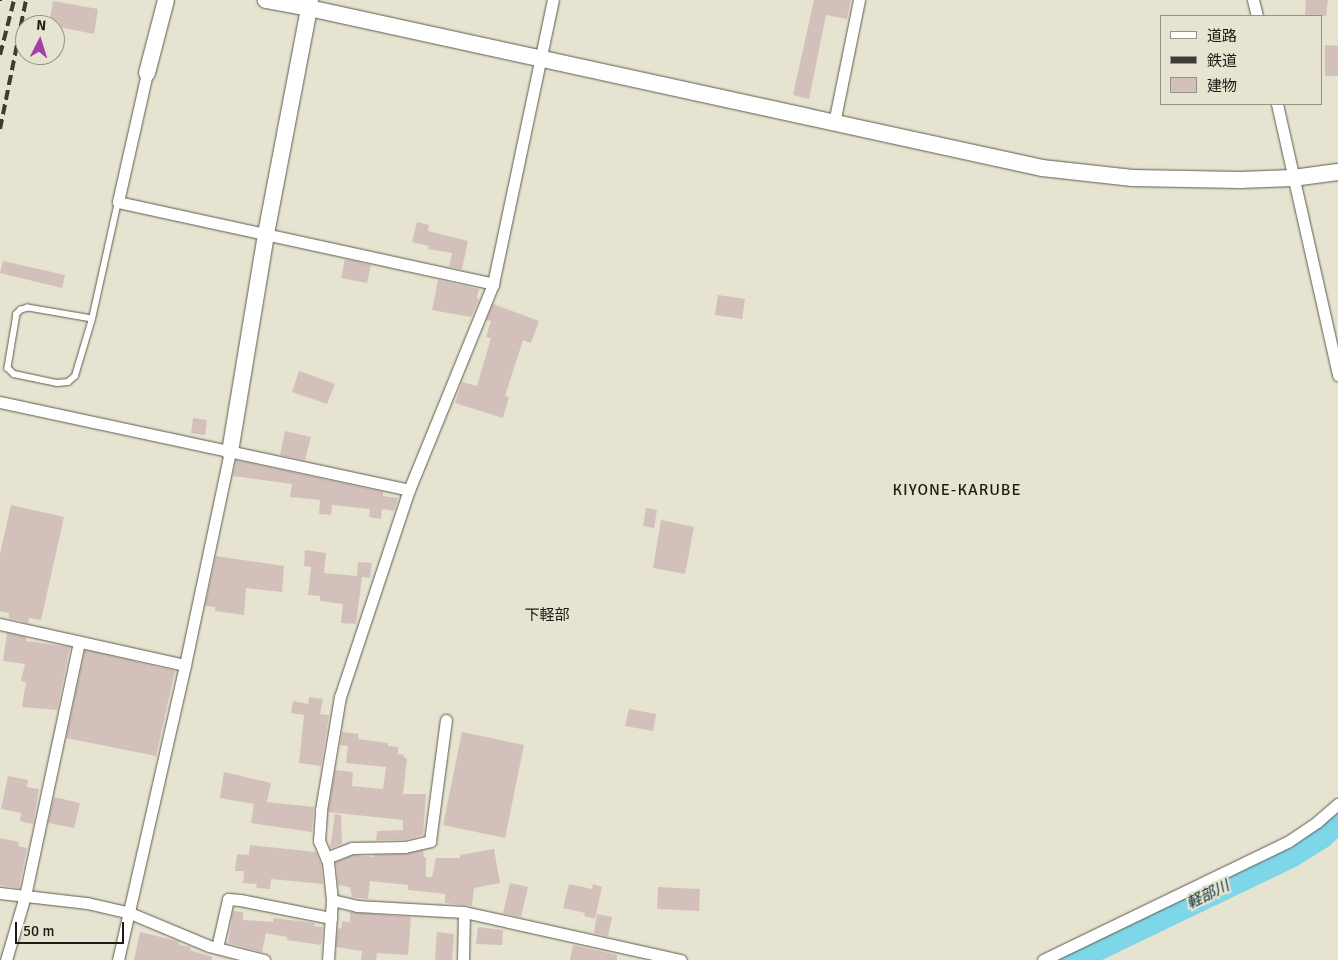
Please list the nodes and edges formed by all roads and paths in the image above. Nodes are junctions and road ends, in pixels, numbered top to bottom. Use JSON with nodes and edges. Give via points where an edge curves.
{"nodes":[{"id":1,"x":166,"y":0,"type":"edge"},
{"id":2,"x":266,"y":0,"type":"edge"},
{"id":3,"x":553,"y":0,"type":"edge"},
{"id":4,"x":859,"y":0,"type":"edge"},
{"id":5,"x":1253,"y":0,"type":"edge"},
{"id":6,"x":310,"y":4,"type":"edge"},
{"id":7,"x":1257,"y":15,"type":"edge"},
{"id":8,"x":540,"y":60,"type":"junction"},
{"id":9,"x":147,"y":73,"type":"joint"},
{"id":10,"x":1277,"y":105,"type":"edge"},
{"id":11,"x":834,"y":123,"type":"junction"},
{"id":12,"x":1338,"y":172,"type":"edge"},
{"id":13,"x":1293,"y":178,"type":"junction"},
{"id":14,"x":118,"y":202,"type":"junction"},
{"id":15,"x":266,"y":234,"type":"junction"},
{"id":16,"x":493,"y":284,"type":"junction"},
{"id":17,"x":92,"y":318,"type":"junction"},
{"id":18,"x":1338,"y":375,"type":"edge"},
{"id":19,"x":0,"y":402,"type":"edge"},
{"id":20,"x":230,"y":452,"type":"junction"},
{"id":21,"x":409,"y":490,"type":"junction"},
{"id":22,"x":0,"y":624,"type":"edge"},
{"id":23,"x":79,"y":642,"type":"junction"},
{"id":24,"x":185,"y":665,"type":"junction"},
{"id":25,"x":446,"y":720,"type":"dead end"},
{"id":26,"x":1338,"y":804,"type":"edge"},
{"id":27,"x":326,"y":858,"type":"junction"},
{"id":28,"x":0,"y":893,"type":"edge"},
{"id":29,"x":25,"y":896,"type":"junction"},
{"id":30,"x":332,"y":900,"type":"junction"},
{"id":31,"x":464,"y":912,"type":"junction"},
{"id":32,"x":130,"y":913,"type":"junction"},
{"id":33,"x":331,"y":918,"type":"junction"},
{"id":34,"x":216,"y":948,"type":"junction"},
{"id":35,"x":6,"y":960,"type":"edge"},
{"id":36,"x":118,"y":960,"type":"edge"},
{"id":37,"x":264,"y":960,"type":"edge"},
{"id":38,"x":328,"y":960,"type":"edge"},
{"id":39,"x":463,"y":960,"type":"edge"},
{"id":40,"x":681,"y":960,"type":"edge"},
{"id":41,"x":1043,"y":960,"type":"edge"}],
"edges":[{"from":1,"to":9,"type":"street"},
{"from":2,"to":6,"type":"street"},
{"from":3,"to":8,"type":"street"},
{"from":4,"to":11,"type":"street"},
{"from":5,"to":7,"type":"street"},
{"from":6,"to":8,"type":"street"},
{"from":6,"to":15,"type":"street"},
{"from":8,"to":11,"type":"street"},
{"from":8,"to":16,"type":"street"},
{"from":9,"to":14,"type":"street"},
{"from":10,"to":13,"type":"street"},
{"from":11,"to":13,"type":"street","via":[[1042,168],[1132,178]]},
{"from":12,"to":13,"type":"street"},
{"from":13,"to":18,"type":"street"},
{"from":14,"to":15,"type":"street"},
{"from":14,"to":17,"type":"lane"},
{"from":15,"to":16,"type":"street"},
{"from":15,"to":20,"type":"street"},
{"from":16,"to":21,"type":"street"},
{"from":17,"to":17,"type":"lane","via":[[76,376],[68,382],[57,383],[14,374],[8,368],[17,314],[21,310],[28,308]]},
{"from":19,"to":20,"type":"street"},
{"from":20,"to":21,"type":"street"},
{"from":20,"to":24,"type":"street"},
{"from":21,"to":27,"type":"street","via":[[340,697],[321,810],[319,841]]},
{"from":22,"to":23,"type":"street"},
{"from":23,"to":24,"type":"street"},
{"from":23,"to":29,"type":"street"},
{"from":24,"to":32,"type":"street"},
{"from":25,"to":27,"type":"street","via":[[430,841],[405,847],[352,848]]},
{"from":26,"to":41,"type":"street","via":[[1289,841]]},
{"from":27,"to":30,"type":"street"},
{"from":28,"to":29,"type":"street"},
{"from":29,"to":32,"type":"street","via":[[87,903]]},
{"from":29,"to":35,"type":"street"},
{"from":30,"to":31,"type":"street","via":[[357,906]]},
{"from":30,"to":33,"type":"street"},
{"from":31,"to":39,"type":"street"},
{"from":31,"to":40,"type":"street"},
{"from":32,"to":34,"type":"street"},
{"from":32,"to":36,"type":"street"},
{"from":33,"to":34,"type":"street","via":[[228,900]]},
{"from":33,"to":38,"type":"street"},
{"from":34,"to":37,"type":"street"}]}
